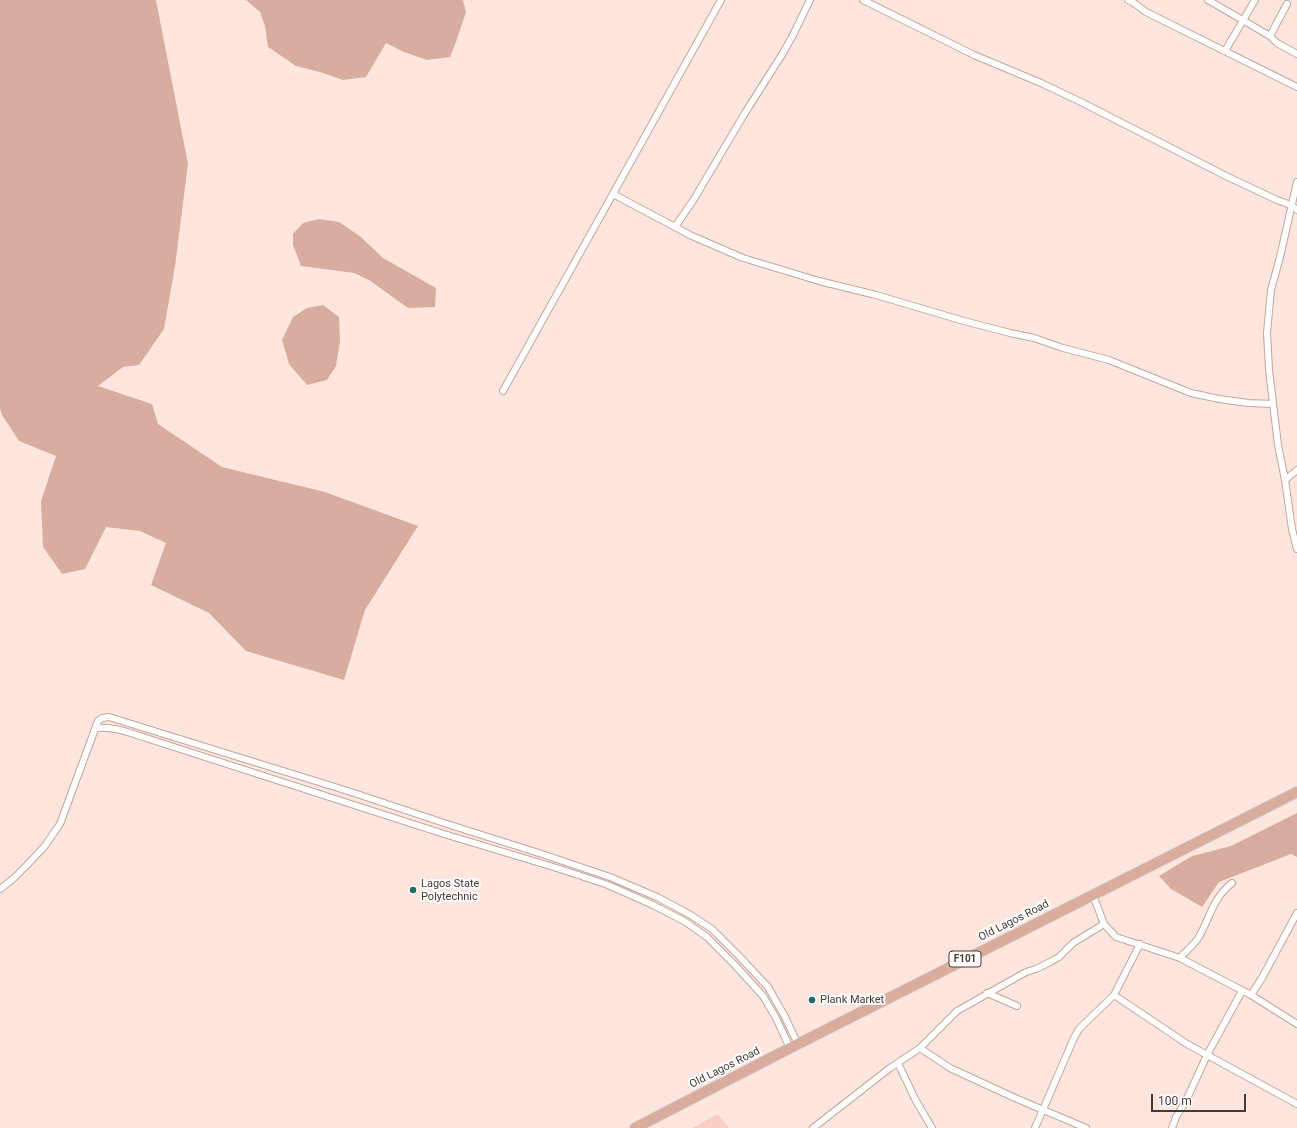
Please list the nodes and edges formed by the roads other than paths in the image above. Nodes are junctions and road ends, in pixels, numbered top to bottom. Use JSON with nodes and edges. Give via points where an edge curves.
{"nodes":[{"id":1,"x":721,"y":0,"type":"edge"},
{"id":2,"x":810,"y":0,"type":"edge"},
{"id":3,"x":1128,"y":0,"type":"edge"},
{"id":4,"x":1208,"y":0,"type":"edge"},
{"id":5,"x":1255,"y":0,"type":"edge"},
{"id":6,"x":867,"y":1,"type":"edge"},
{"id":7,"x":1288,"y":4,"type":"dead end"},
{"id":8,"x":1243,"y":21,"type":"junction"},
{"id":9,"x":1270,"y":36,"type":"junction"},
{"id":10,"x":1225,"y":51,"type":"junction"},
{"id":11,"x":1297,"y":54,"type":"edge"},
{"id":12,"x":1297,"y":87,"type":"edge"},
{"id":13,"x":1297,"y":182,"type":"edge"},
{"id":14,"x":613,"y":194,"type":"junction"},
{"id":15,"x":1291,"y":205,"type":"junction"},
{"id":16,"x":1297,"y":210,"type":"edge"},
{"id":17,"x":675,"y":227,"type":"junction"},
{"id":18,"x":502,"y":391,"type":"dead end"},
{"id":19,"x":1273,"y":404,"type":"junction"},
{"id":20,"x":1297,"y":470,"type":"edge"},
{"id":21,"x":1285,"y":480,"type":"junction"},
{"id":22,"x":1297,"y":549,"type":"edge"},
{"id":23,"x":96,"y":728,"type":"junction"},
{"id":24,"x":1297,"y":792,"type":"edge"},
{"id":25,"x":1232,"y":883,"type":"dead end"},
{"id":26,"x":0,"y":889,"type":"edge"},
{"id":27,"x":1093,"y":895,"type":"junction"},
{"id":28,"x":1297,"y":913,"type":"edge"},
{"id":29,"x":1104,"y":924,"type":"junction"},
{"id":30,"x":1140,"y":944,"type":"junction"},
{"id":31,"x":1180,"y":958,"type":"junction"},
{"id":32,"x":1242,"y":991,"type":"junction"},
{"id":33,"x":988,"y":994,"type":"junction"},
{"id":34,"x":1114,"y":995,"type":"junction"},
{"id":35,"x":1251,"y":996,"type":"junction"},
{"id":36,"x":1017,"y":1006,"type":"dead end"},
{"id":37,"x":1297,"y":1024,"type":"edge"},
{"id":38,"x":794,"y":1046,"type":"junction"},
{"id":39,"x":920,"y":1048,"type":"junction"},
{"id":40,"x":1207,"y":1055,"type":"junction"},
{"id":41,"x":898,"y":1063,"type":"junction"},
{"id":42,"x":1297,"y":1104,"type":"edge"},
{"id":43,"x":1043,"y":1109,"type":"junction"},
{"id":44,"x":635,"y":1128,"type":"edge"},
{"id":45,"x":813,"y":1128,"type":"edge"},
{"id":46,"x":932,"y":1128,"type":"edge"},
{"id":47,"x":1035,"y":1128,"type":"edge"},
{"id":48,"x":1086,"y":1128,"type":"edge"},
{"id":49,"x":1172,"y":1128,"type":"edge"}],
"edges":[{"from":1,"to":14,"type":"street"},
{"from":2,"to":17,"type":"street","via":[[783,53]]},
{"from":3,"to":10,"type":"street","via":[[1146,12]]},
{"from":4,"to":8,"type":"street"},
{"from":5,"to":8,"type":"street"},
{"from":6,"to":15,"type":"street","via":[[974,55],[1041,83],[1228,177]]},
{"from":7,"to":9,"type":"street"},
{"from":8,"to":9,"type":"street"},
{"from":8,"to":10,"type":"street"},
{"from":9,"to":11,"type":"street"},
{"from":10,"to":12,"type":"street"},
{"from":13,"to":15,"type":"street"},
{"from":14,"to":17,"type":"street"},
{"from":14,"to":18,"type":"street"},
{"from":15,"to":16,"type":"street"},
{"from":15,"to":19,"type":"street","via":[[1267,318]]},
{"from":17,"to":19,"type":"street","via":[[743,258],[1109,360],[1191,393],[1248,403]]},
{"from":19,"to":21,"type":"street"},
{"from":20,"to":21,"type":"street"},
{"from":21,"to":22,"type":"street"},
{"from":23,"to":26,"type":"street","via":[[60,824],[28,864]]},
{"from":23,"to":38,"type":"street","via":[[119,729],[560,869],[608,885],[653,905],[707,937],[763,996]]},
{"from":23,"to":38,"type":"street","via":[[98,721],[109,717],[542,854],[610,877],[657,897],[712,930],[768,987],[784,1015]]},
{"from":24,"to":27,"type":"main road","name":"Old Lagos Road","number":"F101"},
{"from":25,"to":31,"type":"street","via":[[1219,896],[1199,936]]},
{"from":27,"to":29,"type":"street"},
{"from":27,"to":38,"type":"main road","name":"Old Lagos Road","number":"F101"},
{"from":28,"to":35,"type":"street"},
{"from":29,"to":30,"type":"street","via":[[1116,937]]},
{"from":29,"to":33,"type":"street","via":[[1073,943],[1052,962],[1026,972]]},
{"from":30,"to":31,"type":"street"},
{"from":30,"to":34,"type":"street"},
{"from":31,"to":32,"type":"street"},
{"from":32,"to":35,"type":"street"},
{"from":32,"to":40,"type":"street"},
{"from":33,"to":36,"type":"street"},
{"from":33,"to":39,"type":"street","via":[[957,1011]]},
{"from":34,"to":40,"type":"street"},
{"from":34,"to":43,"type":"street","via":[[1079,1029]]},
{"from":35,"to":37,"type":"street"},
{"from":38,"to":44,"type":"main road","name":"Old Lagos Road","number":"F101"},
{"from":39,"to":41,"type":"street"},
{"from":39,"to":43,"type":"street","via":[[950,1068]]},
{"from":40,"to":42,"type":"street"},
{"from":40,"to":49,"type":"street"},
{"from":41,"to":45,"type":"street"},
{"from":41,"to":46,"type":"street"},
{"from":43,"to":47,"type":"street"},
{"from":43,"to":48,"type":"street"}]}
